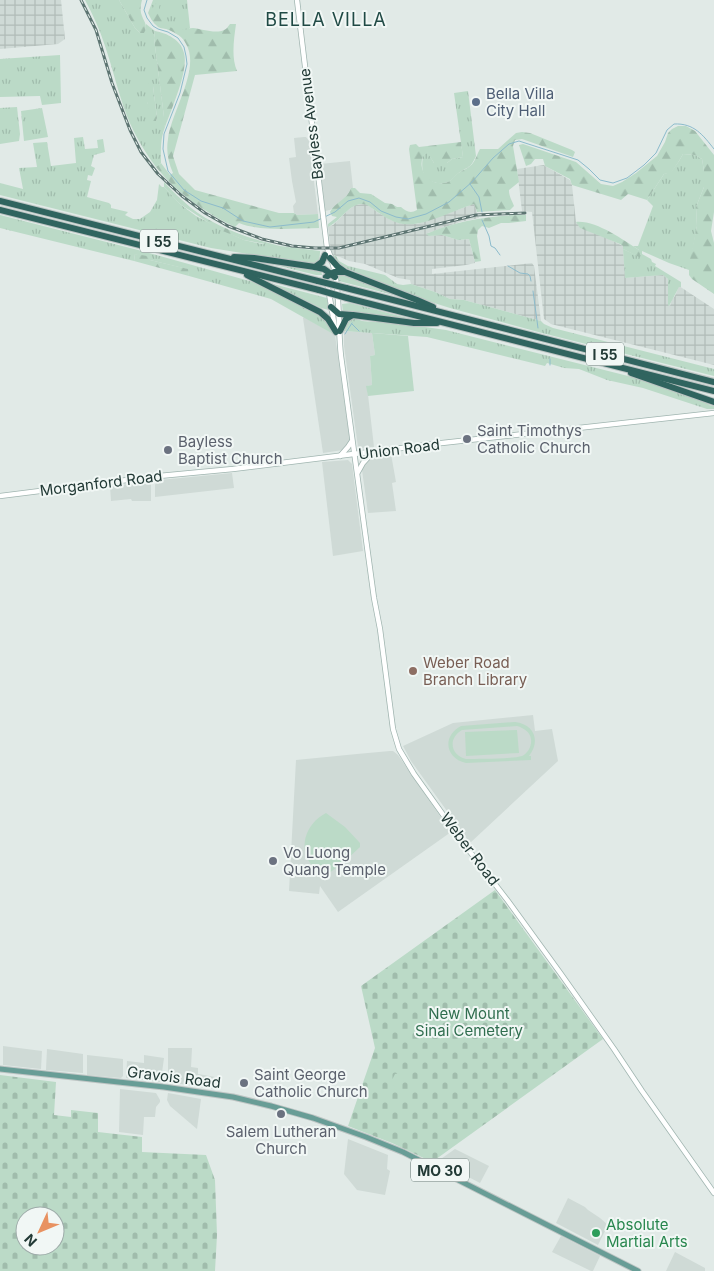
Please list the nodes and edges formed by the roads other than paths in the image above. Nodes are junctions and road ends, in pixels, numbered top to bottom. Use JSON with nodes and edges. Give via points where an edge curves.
{"nodes":[{"id":1,"x":297,"y":0,"type":"edge"},
{"id":2,"x":0,"y":201,"type":"edge"},
{"id":3,"x":0,"y":210,"type":"edge"},
{"id":4,"x":327,"y":254,"type":"junction"},
{"id":5,"x":222,"y":257,"type":"junction"},
{"id":6,"x":315,"y":267,"type":"junction"},
{"id":7,"x":237,"y":270,"type":"junction"},
{"id":8,"x":345,"y":272,"type":"junction"},
{"id":9,"x":330,"y":274,"type":"junction"},
{"id":10,"x":335,"y":310,"type":"junction"},
{"id":11,"x":320,"y":312,"type":"junction"},
{"id":12,"x":445,"y":314,"type":"junction"},
{"id":13,"x":353,"y":315,"type":"junction"},
{"id":14,"x":447,"y":323,"type":"junction"},
{"id":15,"x":338,"y":331,"type":"junction"},
{"id":16,"x":624,"y":368,"type":"junction"},
{"id":17,"x":714,"y":382,"type":"edge"},
{"id":18,"x":714,"y":391,"type":"edge"},
{"id":19,"x":714,"y":402,"type":"edge"},
{"id":20,"x":714,"y":413,"type":"edge"},
{"id":21,"x":353,"y":440,"type":"junction"},
{"id":22,"x":373,"y":452,"type":"junction"},
{"id":23,"x":355,"y":454,"type":"junction"},
{"id":24,"x":340,"y":456,"type":"junction"},
{"id":25,"x":233,"y":469,"type":"joint"},
{"id":26,"x":358,"y":473,"type":"junction"},
{"id":27,"x":0,"y":496,"type":"edge"},
{"id":28,"x":0,"y":1069,"type":"edge"},
{"id":29,"x":714,"y":1193,"type":"edge"},
{"id":30,"x":638,"y":1271,"type":"edge"}],
"edges":[{"from":1,"to":4,"type":"main road","name":"Bayless Avenue"},
{"from":2,"to":5,"type":"highway","number":"I 55"},
{"from":3,"to":7,"type":"highway","number":"I 55"},
{"from":4,"to":6,"type":"highway"},
{"from":4,"to":8,"type":"highway"},
{"from":4,"to":9,"type":"main road","name":"Bayless Avenue"},
{"from":5,"to":6,"type":"highway"},
{"from":5,"to":12,"type":"highway","number":"I 55","bridge":true},
{"from":6,"to":9,"type":"highway"},
{"from":7,"to":11,"type":"highway"},
{"from":7,"to":14,"type":"highway","number":"I 55","bridge":true},
{"from":8,"to":9,"type":"highway"},
{"from":8,"to":12,"type":"highway"},
{"from":9,"to":10,"type":"main road","name":"Bayless Avenue"},
{"from":9,"to":10,"type":"main road","name":"Bayless Avenue"},
{"from":10,"to":11,"type":"highway"},
{"from":10,"to":13,"type":"highway"},
{"from":10,"to":15,"type":"main road","name":"Bayless Avenue"},
{"from":10,"to":15,"type":"main road","name":"Bayless Avenue"},
{"from":11,"to":15,"type":"highway"},
{"from":12,"to":17,"type":"highway","number":"I 55"},
{"from":13,"to":14,"type":"highway","via":[[414,323]]},
{"from":13,"to":15,"type":"highway"},
{"from":14,"to":16,"type":"highway","number":"I 55"},
{"from":15,"to":21,"type":"main road","name":"Bayless Avenue"},
{"from":16,"to":18,"type":"highway","number":"I 55"},
{"from":16,"to":19,"type":"highway","via":[[634,375]]},
{"from":20,"to":22,"type":"main road","name":"Union Road"},
{"from":21,"to":23,"type":"main road","name":"Bayless Avenue"},
{"from":21,"to":24,"type":"main road"},
{"from":22,"to":23,"type":"main road","name":"Union Road"},
{"from":22,"to":26,"type":"main road","via":[[362,463]]},
{"from":23,"to":24,"type":"main road","name":"Union Road"},
{"from":23,"to":26,"type":"main road","name":"Weber Road"},
{"from":24,"to":25,"type":"main road","name":"Union Road"},
{"from":25,"to":27,"type":"main road","name":"Morganford Road"},
{"from":26,"to":29,"type":"main road","name":"Weber Road","via":[[391,713],[399,749]]},
{"from":28,"to":30,"type":"main road","name":"Gravois Road","number":"MO 30","via":[[217,1094],[312,1118],[411,1156]]}]}
